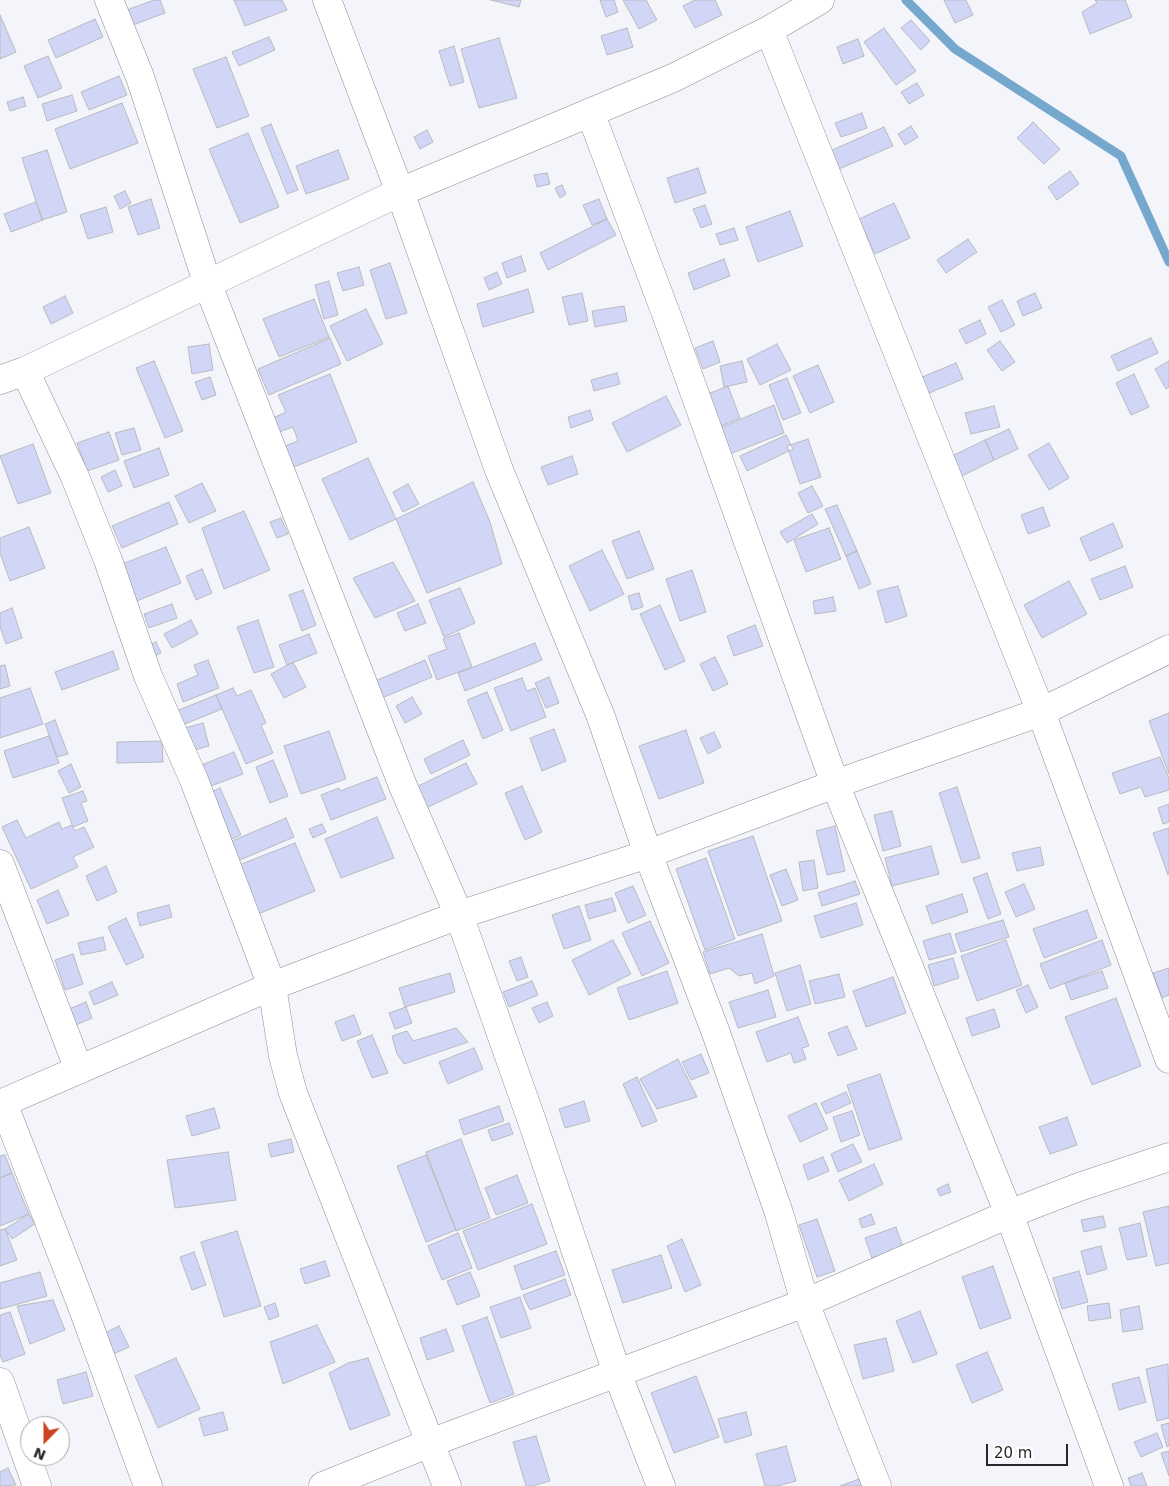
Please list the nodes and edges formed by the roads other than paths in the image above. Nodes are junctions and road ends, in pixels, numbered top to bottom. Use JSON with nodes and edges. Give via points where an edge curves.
{"nodes":[{"id":1,"x":109,"y":0,"type":"edge"},
{"id":2,"x":327,"y":0,"type":"edge"},
{"id":3,"x":820,"y":0,"type":"edge"},
{"id":4,"x":769,"y":30,"type":"junction"},
{"id":5,"x":590,"y":112,"type":"junction"},
{"id":6,"x":400,"y":192,"type":"junction"},
{"id":7,"x":208,"y":285,"type":"junction"},
{"id":8,"x":25,"y":371,"type":"junction"},
{"id":9,"x":0,"y":380,"type":"edge"},
{"id":10,"x":1169,"y":649,"type":"edge"},
{"id":11,"x":1041,"y":712,"type":"junction"},
{"id":12,"x":835,"y":784,"type":"junction"},
{"id":13,"x":648,"y":854,"type":"junction"},
{"id":14,"x":0,"y":864,"type":"edge"},
{"id":15,"x":459,"y":915,"type":"junction"},
{"id":16,"x":272,"y":986,"type":"junction"},
{"id":17,"x":1169,"y":1059,"type":"edge"},
{"id":18,"x":79,"y":1070,"type":"junction"},
{"id":19,"x":1,"y":1103,"type":"edge"},
{"id":20,"x":1169,"y":1157,"type":"edge"},
{"id":21,"x":1009,"y":1214,"type":"junction"},
{"id":22,"x":805,"y":1303,"type":"junction"},
{"id":23,"x":616,"y":1373,"type":"junction"},
{"id":24,"x":0,"y":1382,"type":"edge"},
{"id":25,"x":430,"y":1443,"type":"junction"},
{"id":26,"x":37,"y":1486,"type":"edge"},
{"id":27,"x":148,"y":1486,"type":"edge"},
{"id":28,"x":323,"y":1486,"type":"edge"},
{"id":29,"x":447,"y":1486,"type":"edge"},
{"id":30,"x":661,"y":1486,"type":"edge"},
{"id":31,"x":878,"y":1486,"type":"edge"},
{"id":32,"x":1109,"y":1486,"type":"edge"}],
"edges":[{"from":1,"to":7,"type":"street","via":[[140,77]]},
{"from":2,"to":6,"type":"street"},
{"from":3,"to":4,"type":"street"},
{"from":4,"to":5,"type":"street","via":[[673,78]]},
{"from":4,"to":11,"type":"street"},
{"from":5,"to":6,"type":"street"},
{"from":5,"to":12,"type":"street","via":[[668,318]]},
{"from":6,"to":7,"type":"street"},
{"from":6,"to":13,"type":"street","via":[[499,470],[601,717]]},
{"from":7,"to":8,"type":"street"},
{"from":7,"to":15,"type":"street","via":[[403,786]]},
{"from":8,"to":9,"type":"street"},
{"from":8,"to":16,"type":"street","via":[[76,477],[148,676],[194,780]]},
{"from":10,"to":11,"type":"street"},
{"from":11,"to":12,"type":"street"},
{"from":11,"to":17,"type":"street"},
{"from":12,"to":13,"type":"street"},
{"from":12,"to":21,"type":"street"},
{"from":13,"to":15,"type":"street"},
{"from":13,"to":22,"type":"street","via":[[716,1033],[779,1213]]},
{"from":14,"to":18,"type":"street"},
{"from":15,"to":16,"type":"street"},
{"from":15,"to":23,"type":"street"},
{"from":16,"to":18,"type":"street"},
{"from":16,"to":25,"type":"street","via":[[283,1056],[293,1093]]},
{"from":18,"to":19,"type":"street"},
{"from":19,"to":27,"type":"street","via":[[80,1301]]},
{"from":20,"to":21,"type":"street"},
{"from":21,"to":22,"type":"street"},
{"from":21,"to":32,"type":"street"},
{"from":22,"to":23,"type":"street"},
{"from":22,"to":31,"type":"street"},
{"from":23,"to":25,"type":"street"},
{"from":23,"to":30,"type":"street"},
{"from":24,"to":26,"type":"street"},
{"from":25,"to":28,"type":"street"},
{"from":25,"to":29,"type":"street"}]}
